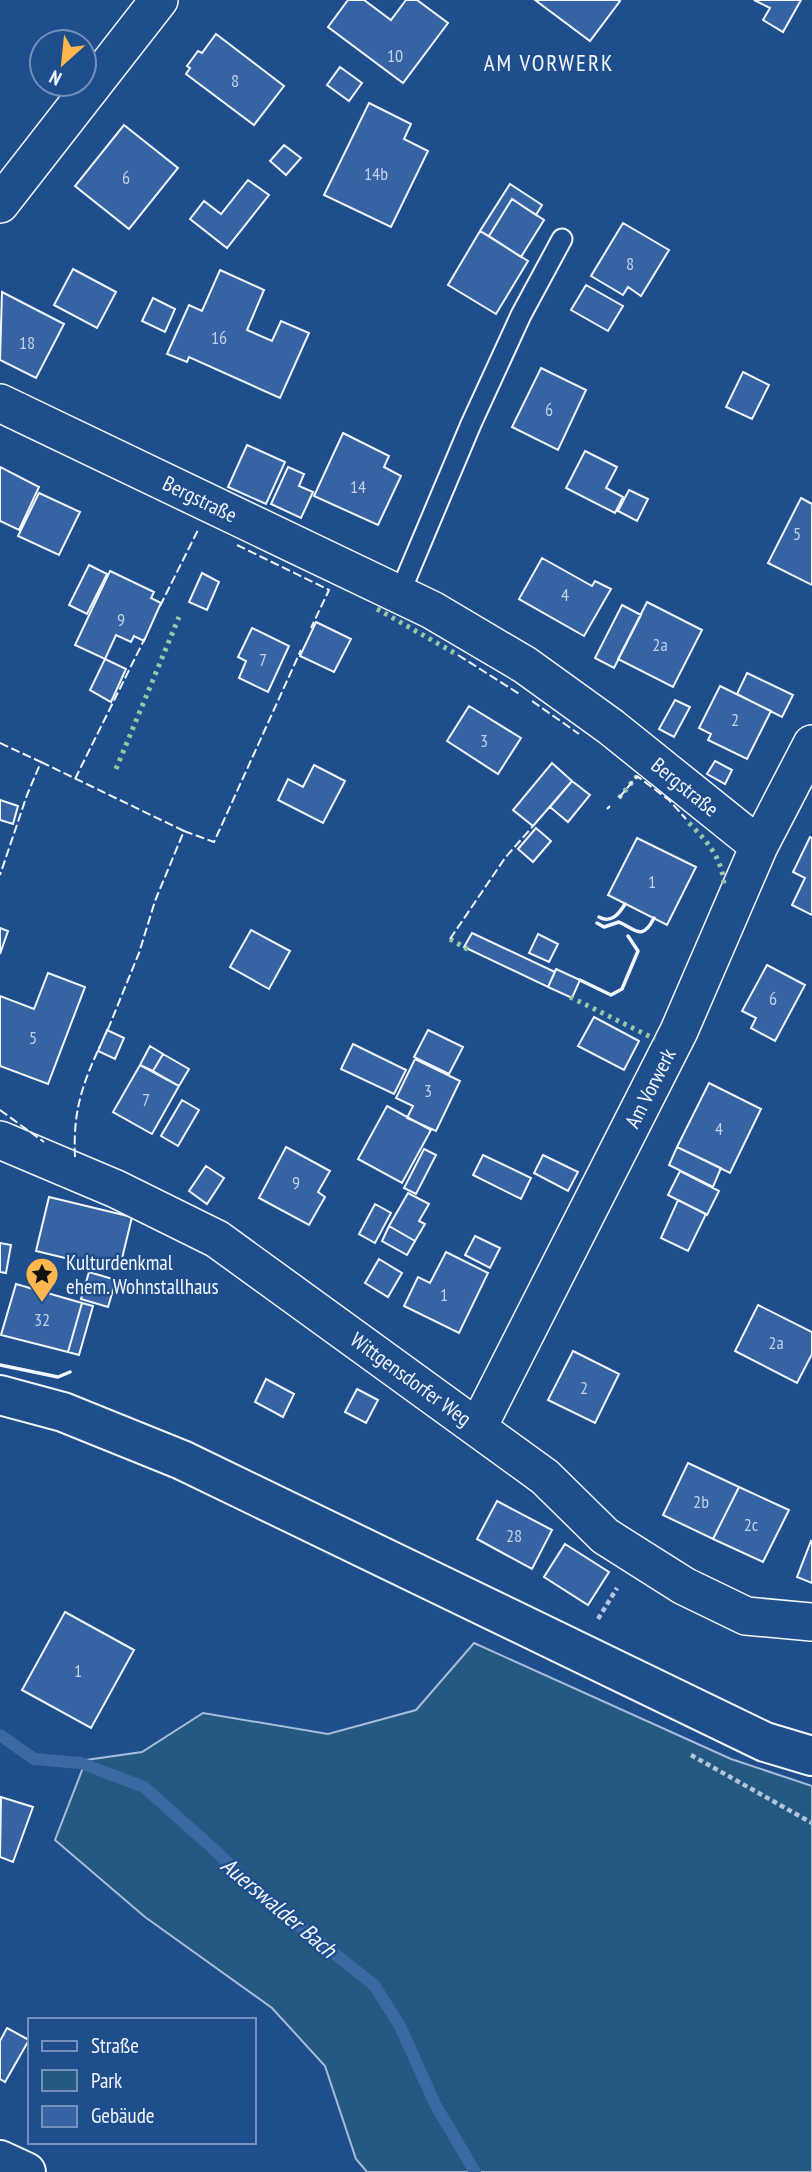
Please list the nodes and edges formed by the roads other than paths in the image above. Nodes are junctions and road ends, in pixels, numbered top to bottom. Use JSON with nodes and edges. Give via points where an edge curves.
{"nodes":[{"id":1,"x":159,"y":0,"type":"edge"},
{"id":2,"x":0,"y":204,"type":"edge"},
{"id":3,"x":562,"y":239,"type":"dead end"},
{"id":4,"x":0,"y":403,"type":"edge"},
{"id":5,"x":399,"y":595,"type":"junction"},
{"id":6,"x":812,"y":744,"type":"edge"},
{"id":7,"x":759,"y":846,"type":"junction"},
{"id":8,"x":0,"y":1140,"type":"edge"},
{"id":9,"x":0,"y":1395,"type":"edge"},
{"id":10,"x":478,"y":1427,"type":"junction"},
{"id":11,"x":812,"y":1622,"type":"edge"},
{"id":12,"x":812,"y":1756,"type":"edge"},
{"id":13,"x":0,"y":2160,"type":"edge"},
{"id":14,"x":26,"y":2172,"type":"edge"}],
"edges":[{"from":1,"to":2,"type":"street"},
{"from":3,"to":5,"type":"lane","via":[[471,424]]},
{"from":4,"to":5,"type":"street","name":"Bergstraße"},
{"from":5,"to":7,"type":"street","name":"Bergstraße","via":[[525,665],[611,727]]},
{"from":6,"to":7,"type":"street","name":"Am Vorwerk"},
{"from":7,"to":10,"type":"street","name":"Am Vorwerk","via":[[679,1031]]},
{"from":8,"to":10,"type":"street","name":"Wittgensdorfer Weg","via":[[116,1189],[217,1240]]},
{"from":9,"to":12,"type":"main road","via":[[63,1412],[182,1460],[765,1742]]},
{"from":10,"to":11,"type":"street","name":"Wittgensdorfer Weg","via":[[545,1477],[605,1536],[684,1586],[746,1616]]},
{"from":13,"to":14,"type":"main road"}]}
